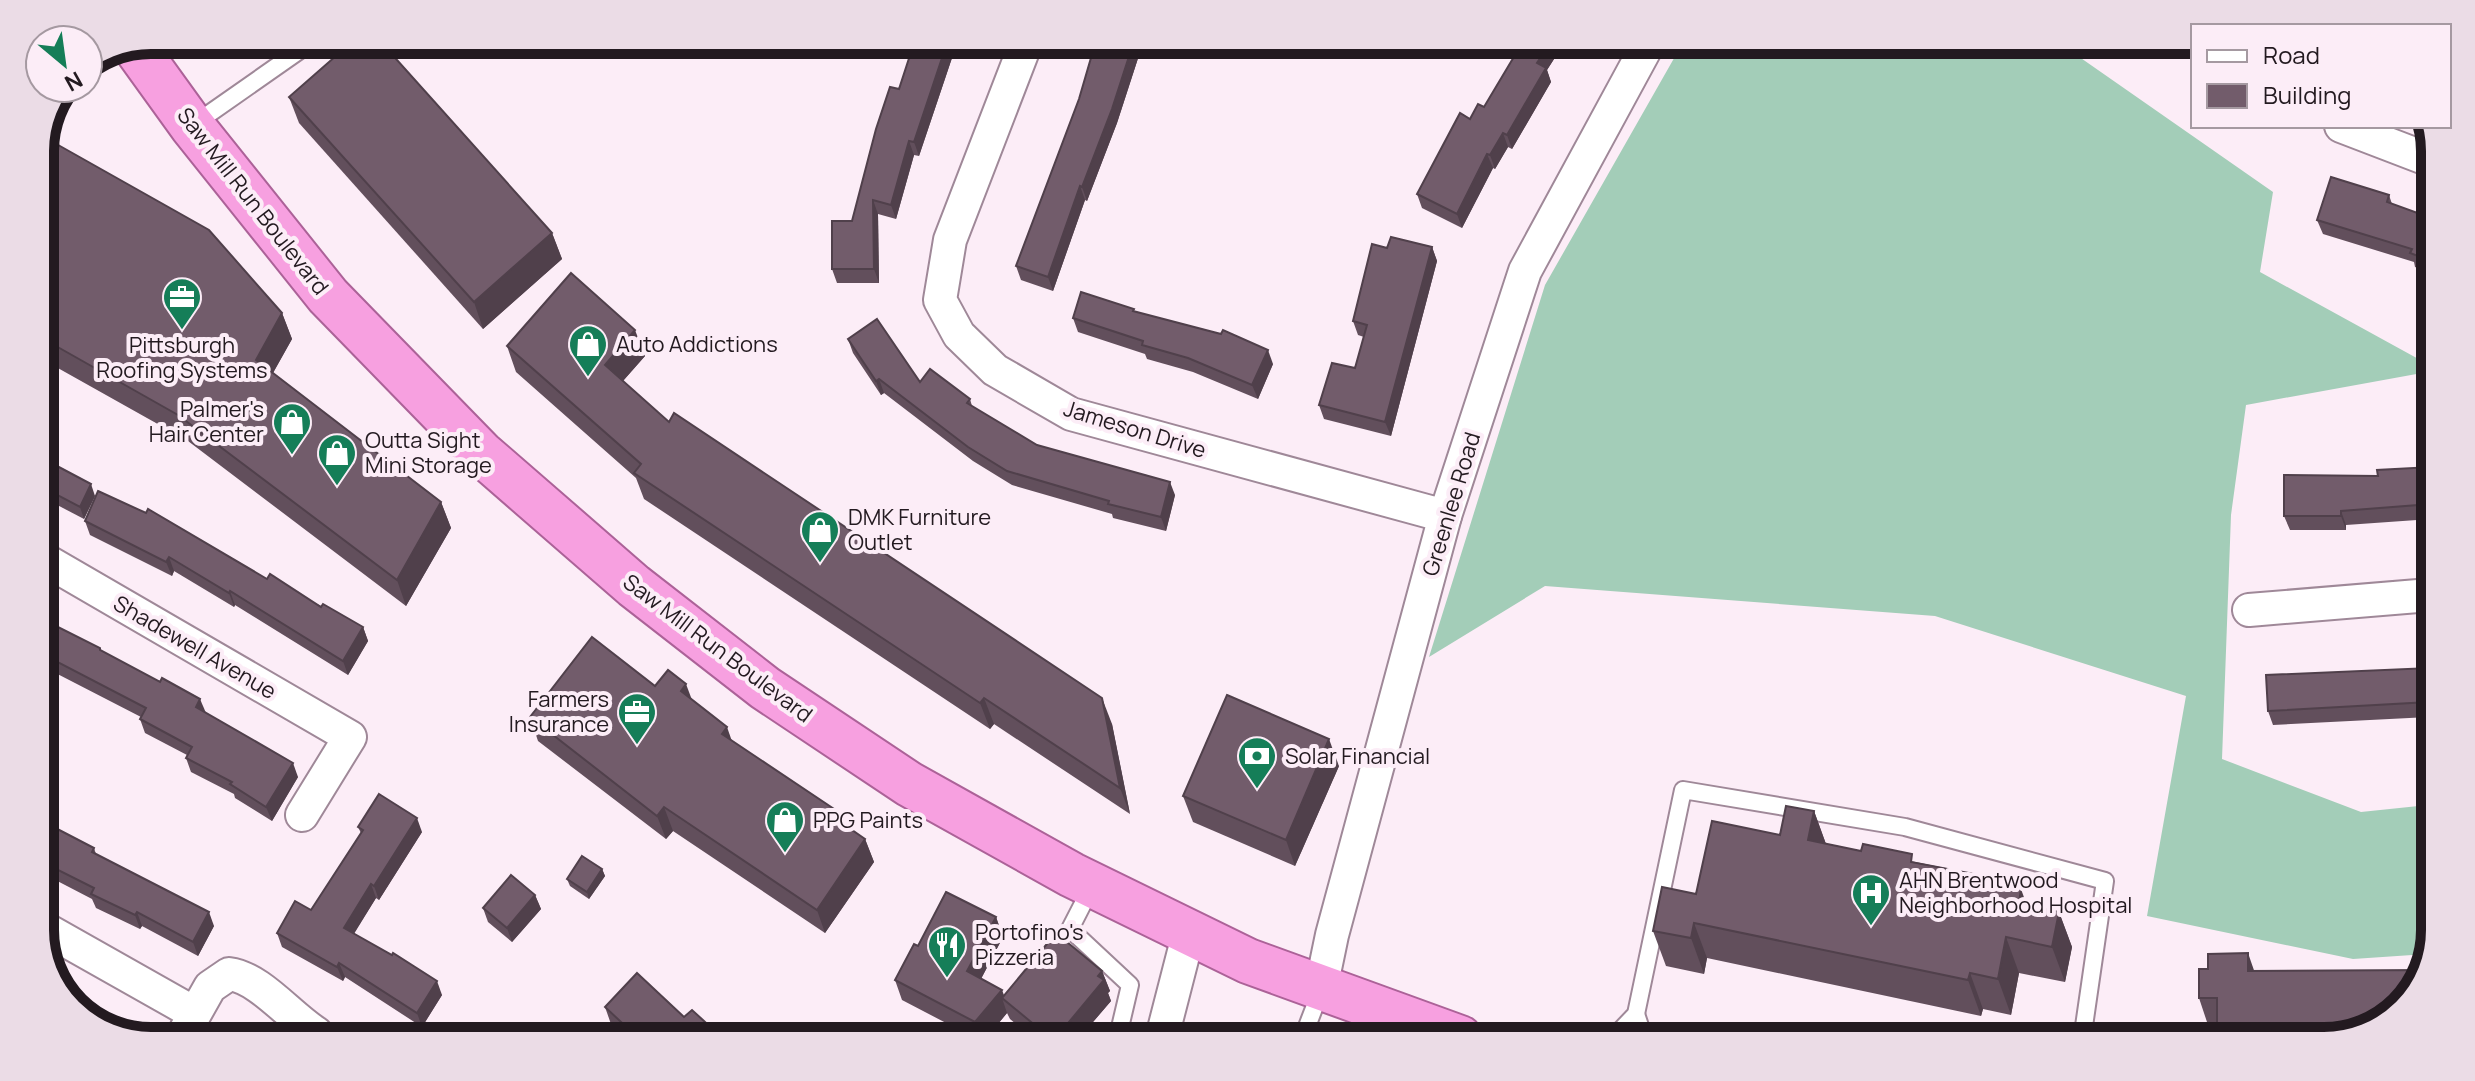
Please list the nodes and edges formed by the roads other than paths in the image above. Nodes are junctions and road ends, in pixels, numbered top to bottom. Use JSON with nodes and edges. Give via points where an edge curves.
{"nodes":[{"id":1,"x":155,"y":54,"type":"edge"},
{"id":2,"x":294,"y":54,"type":"edge"},
{"id":3,"x":1022,"y":54,"type":"edge"},
{"id":4,"x":1643,"y":54,"type":"edge"},
{"id":5,"x":192,"y":126,"type":"junction"},
{"id":6,"x":2346,"y":128,"type":"edge"},
{"id":7,"x":2421,"y":157,"type":"edge"},
{"id":8,"x":1445,"y":516,"type":"junction"},
{"id":9,"x":54,"y":565,"type":"edge"},
{"id":10,"x":2421,"y":596,"type":"edge"},
{"id":11,"x":2249,"y":610,"type":"dead end"},
{"id":12,"x":302,"y":815,"type":"dead end"},
{"id":13,"x":1093,"y":885,"type":"junction"},
{"id":14,"x":1189,"y":932,"type":"junction"},
{"id":15,"x":54,"y":935,"type":"edge"},
{"id":16,"x":1321,"y":988,"type":"junction"},
{"id":17,"x":1636,"y":1014,"type":"junction"},
{"id":18,"x":189,"y":1023,"type":"edge"},
{"id":19,"x":307,"y":1027,"type":"edge"},
{"id":20,"x":1120,"y":1027,"type":"edge"},
{"id":21,"x":1165,"y":1027,"type":"edge"},
{"id":22,"x":1307,"y":1027,"type":"edge"},
{"id":23,"x":1429,"y":1027,"type":"edge"},
{"id":24,"x":1624,"y":1027,"type":"edge"},
{"id":25,"x":1640,"y":1027,"type":"edge"},
{"id":26,"x":2084,"y":1027,"type":"edge"}],
"edges":[{"from":1,"to":5,"type":"highway","name":"Saw Mill Run Boulevard"},
{"from":2,"to":5,"type":"lane"},
{"from":3,"to":8,"type":"street","name":"Jameson Drive","via":[[950,240],[940,300],[959,335],[995,370],[1071,414]]},
{"from":4,"to":8,"type":"street","name":"Greenlee Road","via":[[1525,271]]},
{"from":5,"to":13,"type":"highway","name":"Saw Mill Run Boulevard","via":[[328,296],[481,453],[634,586],[765,688],[909,784]]},
{"from":6,"to":7,"type":"street"},
{"from":8,"to":16,"type":"street","name":"Greenlee Road"},
{"from":9,"to":12,"type":"street","name":"Shadewell Avenue","via":[[350,737]]},
{"from":10,"to":11,"type":"street"},
{"from":13,"to":14,"type":"highway","name":"Saw Mill Run Boulevard"},
{"from":13,"to":20,"type":"lane","via":[[1070,929],[1130,985]]},
{"from":14,"to":16,"type":"highway","name":"Saw Mill Run Boulevard"},
{"from":14,"to":21,"type":"street"},
{"from":15,"to":18,"type":"street"},
{"from":16,"to":22,"type":"lane"},
{"from":16,"to":23,"type":"highway","name":"Saw Mill Run Boulevard"},
{"from":17,"to":24,"type":"lane"},
{"from":17,"to":25,"type":"lane"},
{"from":17,"to":26,"type":"lane","via":[[1683,790],[1905,827],[2105,881]]},
{"from":18,"to":19,"type":"street","via":[[210,987],[229,974],[246,977]]}]}
